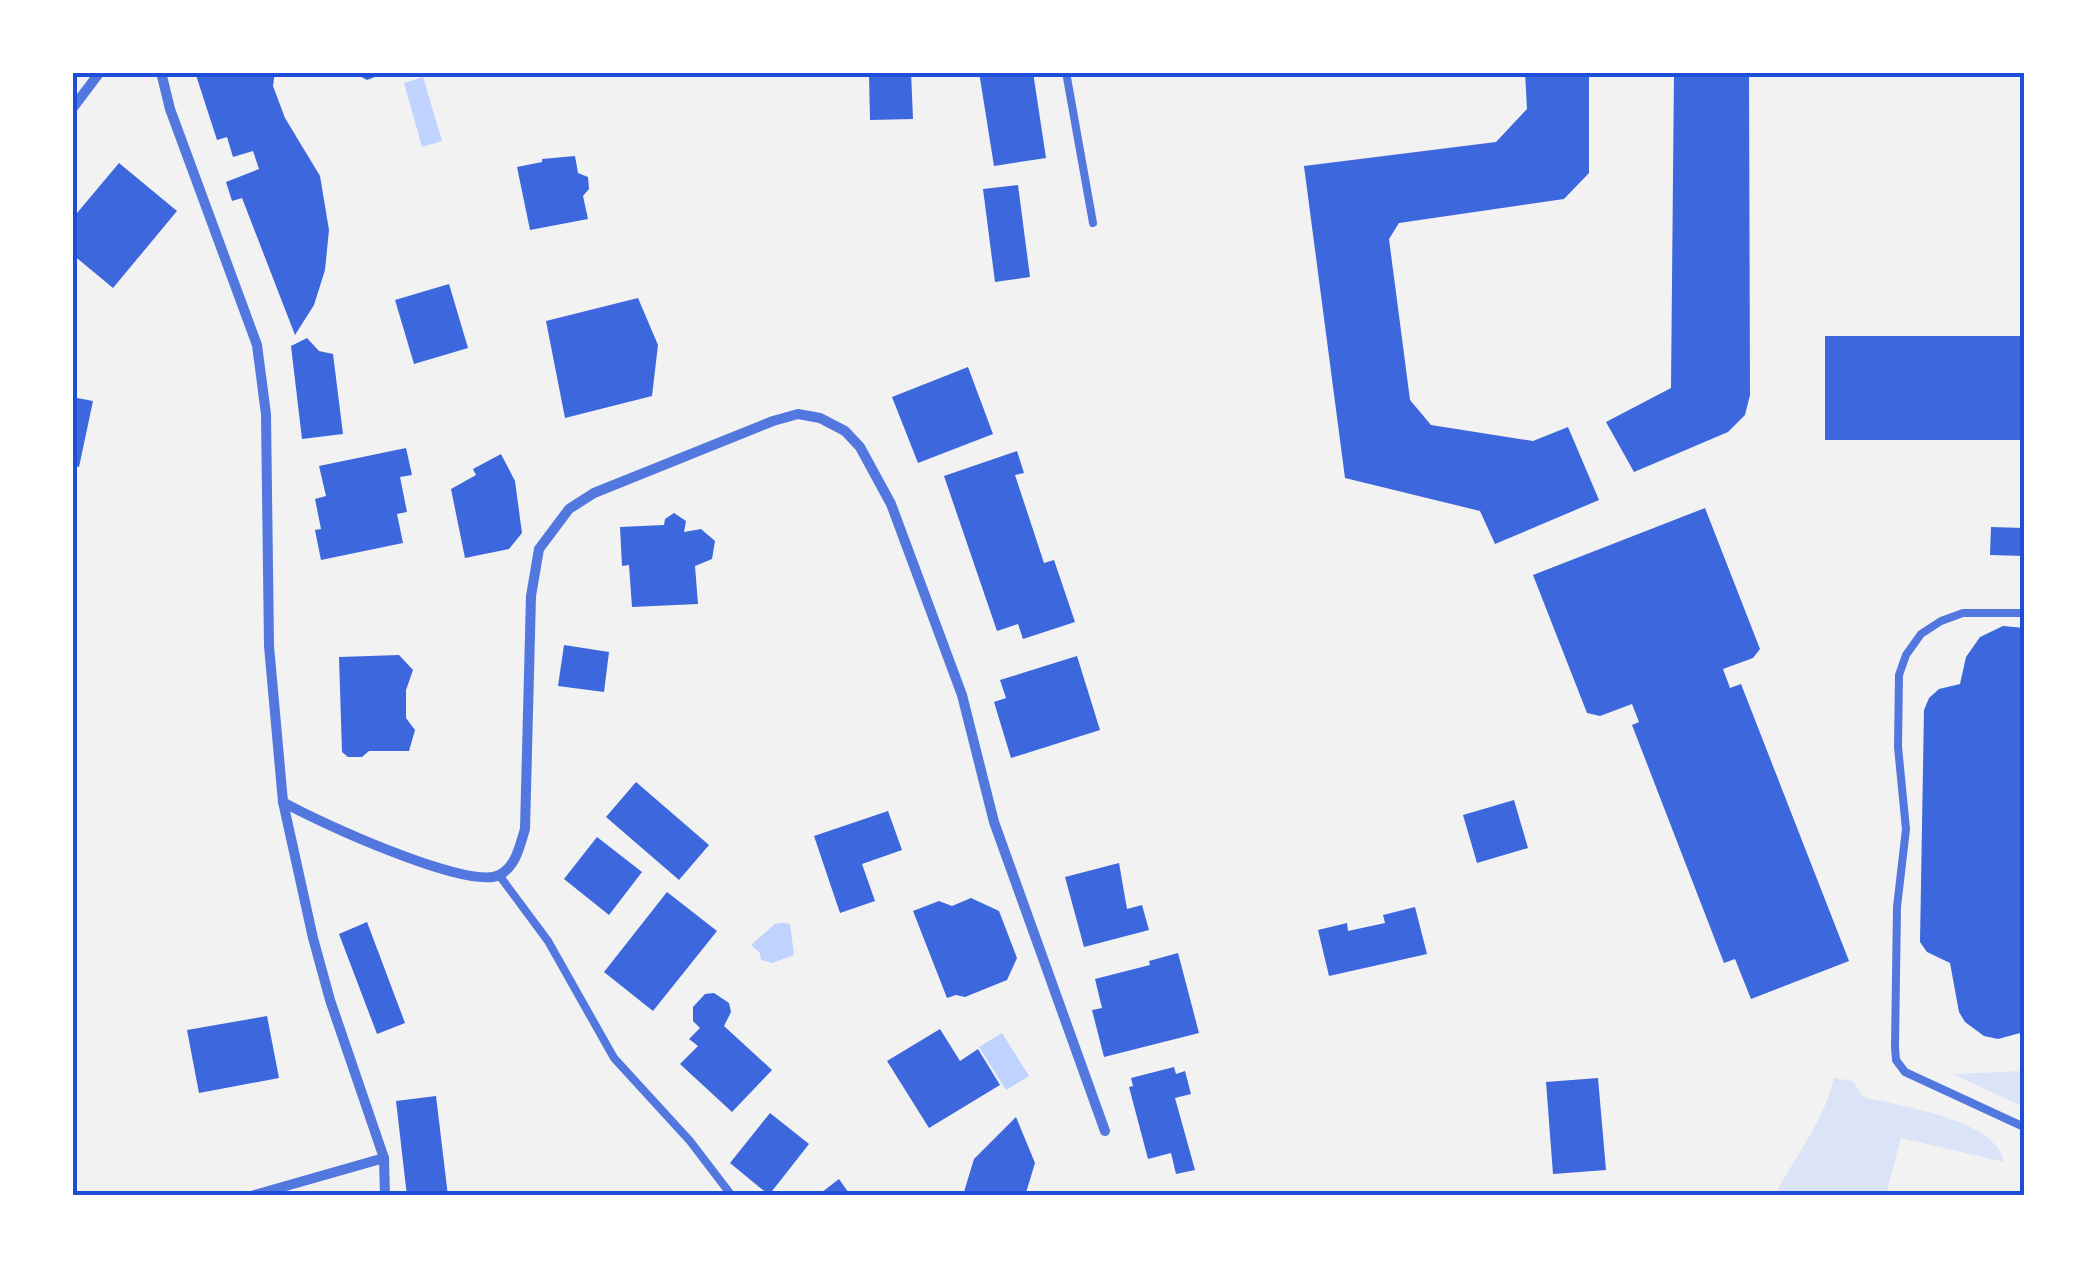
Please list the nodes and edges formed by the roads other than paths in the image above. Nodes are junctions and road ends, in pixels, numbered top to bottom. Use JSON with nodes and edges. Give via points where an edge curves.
{"nodes":[{"id":1,"x":100,"y":72,"type":"edge"},
{"id":2,"x":161,"y":72,"type":"edge"},
{"id":3,"x":1066,"y":72,"type":"edge"},
{"id":4,"x":72,"y":109,"type":"edge"},
{"id":5,"x":1093,"y":223,"type":"dead end"},
{"id":6,"x":2024,"y":614,"type":"edge"},
{"id":7,"x":284,"y":802,"type":"junction"},
{"id":8,"x":500,"y":875,"type":"junction"},
{"id":9,"x":2024,"y":1126,"type":"edge"},
{"id":10,"x":1105,"y":1131,"type":"dead end"},
{"id":11,"x":384,"y":1158,"type":"junction"},
{"id":12,"x":251,"y":1196,"type":"edge"},
{"id":13,"x":385,"y":1196,"type":"edge"},
{"id":14,"x":732,"y":1196,"type":"edge"}],
"edges":[{"from":1,"to":4,"type":"street"},
{"from":2,"to":7,"type":"street","via":[[257,344],[266,414],[268,646]]},
{"from":3,"to":5,"type":"lane"},
{"from":6,"to":9,"type":"lane","via":[[1962,612],[1941,621],[1921,634],[1899,675],[1906,829],[1897,906],[1896,1060],[1914,1078]]},
{"from":7,"to":8,"type":"street","via":[[441,870],[476,878]]},
{"from":7,"to":11,"type":"street","via":[[326,985]]},
{"from":8,"to":10,"type":"street","via":[[516,858],[525,829],[532,596],[539,549],[555,524],[594,493],[773,420],[820,418],[860,447],[891,504],[962,695],[994,822]]},
{"from":8,"to":14,"type":"lane","via":[[548,940],[614,1058]]},
{"from":11,"to":12,"type":"street"},
{"from":11,"to":13,"type":"street"}]}
